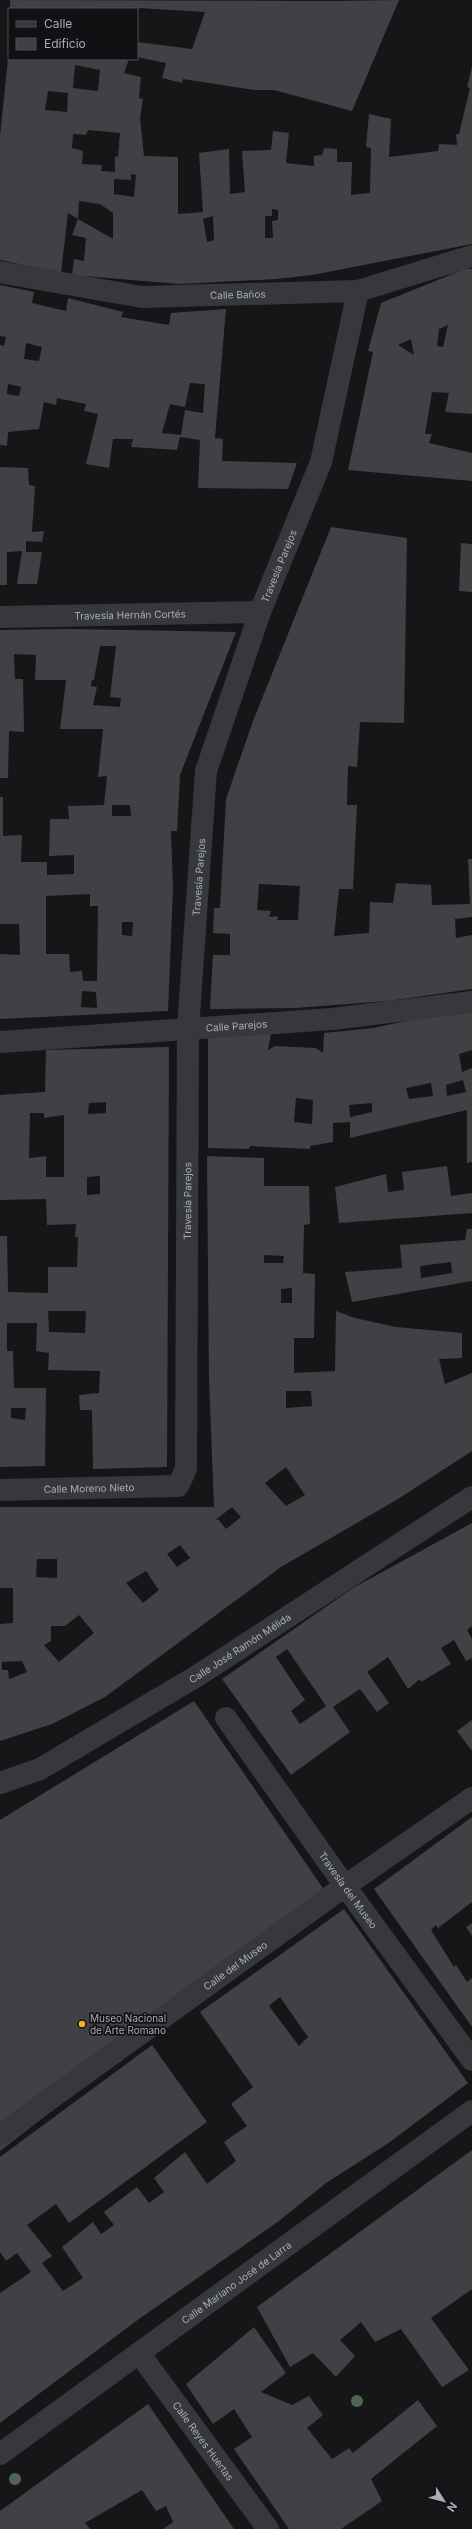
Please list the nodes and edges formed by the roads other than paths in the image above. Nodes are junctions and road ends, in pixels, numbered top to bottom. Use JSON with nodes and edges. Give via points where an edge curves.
{"nodes":[{"id":1,"x":472,"y":256,"type":"edge"},
{"id":2,"x":0,"y":272,"type":"edge"},
{"id":3,"x":358,"y":291,"type":"junction"},
{"id":4,"x":260,"y":612,"type":"junction"},
{"id":5,"x":0,"y":617,"type":"edge"},
{"id":6,"x":472,"y":1002,"type":"edge"},
{"id":7,"x":188,"y":1029,"type":"junction"},
{"id":8,"x":0,"y":1042,"type":"edge"},
{"id":9,"x":178,"y":1486,"type":"joint"},
{"id":10,"x":0,"y":1490,"type":"edge"},
{"id":11,"x":472,"y":1497,"type":"edge"},
{"id":12,"x":226,"y":1718,"type":"dead end"},
{"id":13,"x":0,"y":1783,"type":"edge"},
{"id":14,"x":472,"y":1798,"type":"edge"},
{"id":15,"x":344,"y":1886,"type":"junction"},
{"id":16,"x":472,"y":2060,"type":"edge"},
{"id":17,"x":472,"y":2111,"type":"edge"},
{"id":18,"x":0,"y":2135,"type":"edge"},
{"id":19,"x":139,"y":2353,"type":"junction"},
{"id":20,"x":0,"y":2454,"type":"edge"},
{"id":21,"x":268,"y":2529,"type":"edge"}],
"edges":[{"from":1,"to":3,"type":"street","name":"Calle Baños"},
{"from":2,"to":3,"type":"street","name":"Calle Baños","via":[[142,297]]},
{"from":3,"to":4,"type":"street","name":"Travesía Parejos","via":[[321,462]]},
{"from":4,"to":5,"type":"street","name":"Travesía Hernán Cortés"},
{"from":4,"to":7,"type":"street","name":"Travesía Parejos","via":[[206,771]]},
{"from":6,"to":7,"type":"street","name":"Calle Parejos","via":[[332,1019]]},
{"from":7,"to":8,"type":"street","name":"Calle Parejos"},
{"from":7,"to":9,"type":"street","name":"Travesía Parejos","via":[[186,1469]]},
{"from":9,"to":10,"type":"street","name":"Calle Moreno Nieto"},
{"from":11,"to":13,"type":"street","name":"Calle José Ramón Mélida","via":[[197,1676],[40,1769]]},
{"from":12,"to":15,"type":"street","name":"Travesía del Museo"},
{"from":14,"to":15,"type":"street","name":"Calle del Museo"},
{"from":15,"to":16,"type":"street","name":"Travesía del Museo"},
{"from":15,"to":18,"type":"street","name":"Calle del Museo"},
{"from":17,"to":19,"type":"street","name":"Calle Mariano José de Larra"},
{"from":19,"to":20,"type":"street","name":"Calle Mariano José de Larra"},
{"from":19,"to":21,"type":"street","name":"Calle Reyes Huertas"}]}
